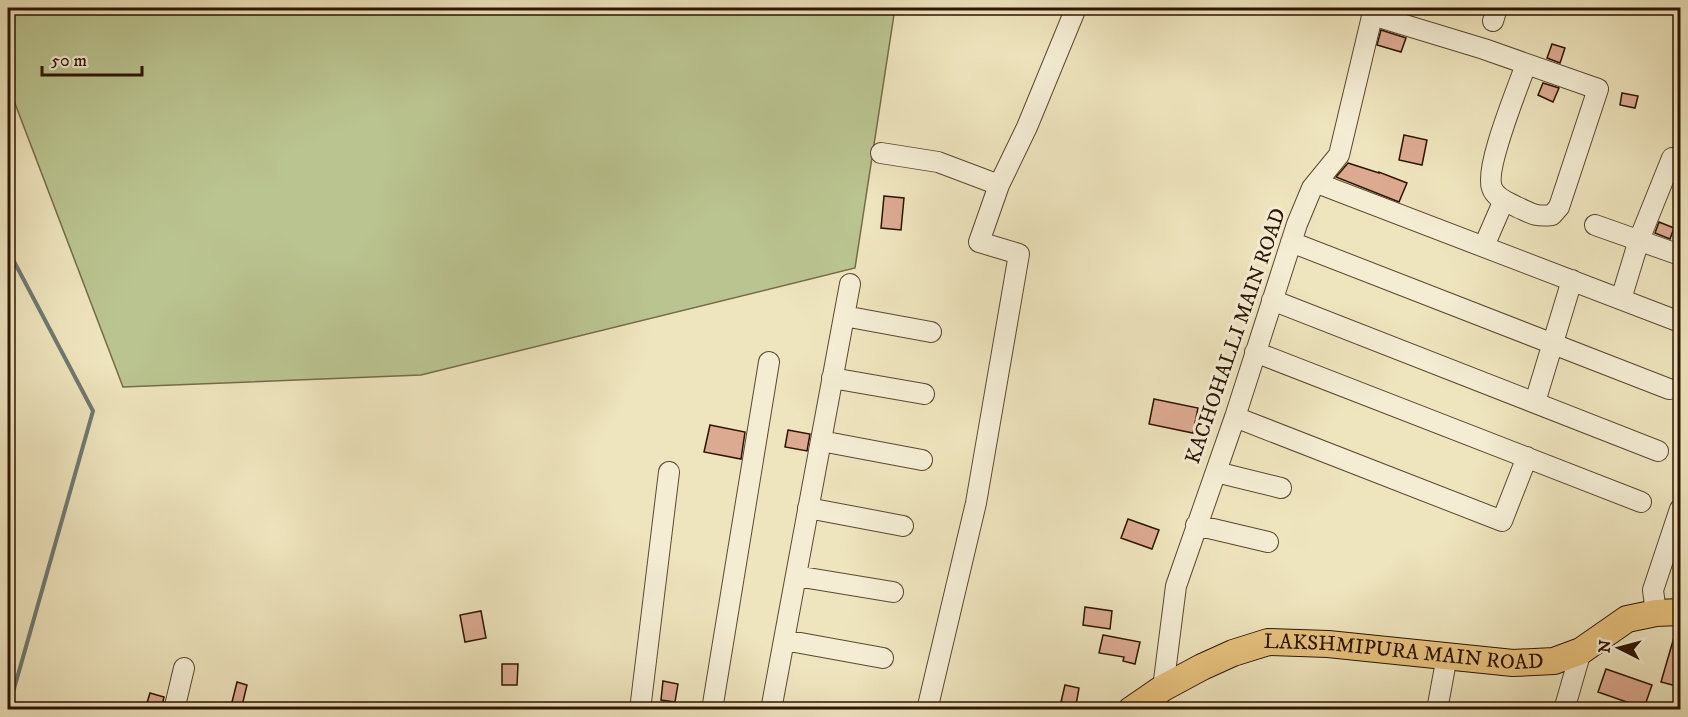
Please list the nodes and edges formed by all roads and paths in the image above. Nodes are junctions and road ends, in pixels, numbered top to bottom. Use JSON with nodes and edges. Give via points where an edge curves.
{"nodes":[{"id":1,"x":1076,"y":8,"type":"edge"},
{"id":2,"x":1373,"y":11,"type":"edge"},
{"id":3,"x":1527,"y":64,"type":"junction"},
{"id":4,"x":881,"y":153,"type":"dead end"},
{"id":5,"x":1673,"y":171,"type":"edge"},
{"id":6,"x":1317,"y":183,"type":"junction"},
{"id":7,"x":999,"y":185,"type":"junction"},
{"id":8,"x":1504,"y":200,"type":"junction"},
{"id":9,"x":1595,"y":225,"type":"dead end"},
{"id":10,"x":1640,"y":240,"type":"junction"},
{"id":11,"x":1291,"y":242,"type":"junction"},
{"id":12,"x":1484,"y":246,"type":"junction"},
{"id":13,"x":1680,"y":255,"type":"edge"},
{"id":14,"x":1572,"y":280,"type":"junction"},
{"id":15,"x":850,"y":284,"type":"dead end"},
{"id":16,"x":1621,"y":299,"type":"junction"},
{"id":17,"x":1272,"y":300,"type":"junction"},
{"id":18,"x":844,"y":316,"type":"junction"},
{"id":19,"x":1680,"y":322,"type":"edge"},
{"id":20,"x":931,"y":332,"type":"dead end"},
{"id":21,"x":1551,"y":343,"type":"junction"},
{"id":22,"x":1255,"y":351,"type":"junction"},
{"id":23,"x":769,"y":362,"type":"dead end"},
{"id":24,"x":832,"y":378,"type":"junction"},
{"id":25,"x":1669,"y":389,"type":"dead end"},
{"id":26,"x":924,"y":394,"type":"dead end"},
{"id":27,"x":1535,"y":402,"type":"junction"},
{"id":28,"x":1235,"y":417,"type":"junction"},
{"id":29,"x":821,"y":441,"type":"junction"},
{"id":30,"x":1658,"y":451,"type":"dead end"},
{"id":31,"x":1527,"y":457,"type":"junction"},
{"id":32,"x":922,"y":460,"type":"dead end"},
{"id":33,"x":669,"y":472,"type":"dead end"},
{"id":34,"x":1216,"y":472,"type":"junction"},
{"id":35,"x":1281,"y":488,"type":"dead end"},
{"id":36,"x":1641,"y":502,"type":"dead end"},
{"id":37,"x":808,"y":508,"type":"junction"},
{"id":38,"x":1680,"y":509,"type":"edge"},
{"id":39,"x":1196,"y":525,"type":"junction"},
{"id":40,"x":903,"y":526,"type":"dead end"},
{"id":41,"x":1268,"y":542,"type":"dead end"},
{"id":42,"x":796,"y":576,"type":"junction"},
{"id":43,"x":893,"y":592,"type":"dead end"},
{"id":44,"x":1668,"y":613,"type":"edge"},
{"id":45,"x":784,"y":640,"type":"junction"},
{"id":46,"x":1581,"y":651,"type":"junction"},
{"id":47,"x":1447,"y":656,"type":"junction"},
{"id":48,"x":883,"y":658,"type":"dead end"},
{"id":49,"x":184,"y":668,"type":"dead end"},
{"id":50,"x":1163,"y":688,"type":"junction"},
{"id":51,"x":174,"y":710,"type":"edge"},
{"id":52,"x":640,"y":710,"type":"edge"},
{"id":53,"x":712,"y":710,"type":"edge"},
{"id":54,"x":771,"y":710,"type":"edge"},
{"id":55,"x":927,"y":710,"type":"edge"},
{"id":56,"x":1131,"y":710,"type":"edge"},
{"id":57,"x":1437,"y":710,"type":"edge"},
{"id":58,"x":1564,"y":710,"type":"edge"}],
"edges":[{"from":1,"to":7,"type":"street"},
{"from":2,"to":3,"type":"street"},
{"from":2,"to":6,"type":"street","name":"KACHOHALLI MAIN ROAD","via":[[1339,155]]},
{"from":3,"to":8,"type":"street","via":[[1489,178],[1492,190]]},
{"from":3,"to":8,"type":"street","via":[[1598,89],[1559,207],[1552,214],[1538,216]]},
{"from":4,"to":7,"type":"street","via":[[938,162]]},
{"from":5,"to":10,"type":"street"},
{"from":6,"to":11,"type":"street","name":"KACHOHALLI MAIN ROAD"},
{"from":6,"to":12,"type":"street"},
{"from":7,"to":55,"type":"street","via":[[979,242],[1020,254],[976,503]]},
{"from":8,"to":12,"type":"street"},
{"from":9,"to":10,"type":"street"},
{"from":10,"to":13,"type":"street"},
{"from":10,"to":16,"type":"street"},
{"from":11,"to":17,"type":"street","name":"KACHOHALLI MAIN ROAD"},
{"from":11,"to":21,"type":"street"},
{"from":12,"to":14,"type":"street"},
{"from":14,"to":16,"type":"street"},
{"from":14,"to":21,"type":"street"},
{"from":15,"to":18,"type":"street"},
{"from":16,"to":19,"type":"street"},
{"from":17,"to":22,"type":"street","name":"KACHOHALLI MAIN ROAD"},
{"from":17,"to":27,"type":"street"},
{"from":18,"to":20,"type":"street"},
{"from":18,"to":24,"type":"street"},
{"from":21,"to":25,"type":"street"},
{"from":21,"to":27,"type":"street"},
{"from":22,"to":28,"type":"street","name":"KACHOHALLI MAIN ROAD"},
{"from":22,"to":31,"type":"street"},
{"from":23,"to":53,"type":"street"},
{"from":24,"to":26,"type":"street"},
{"from":24,"to":29,"type":"street"},
{"from":27,"to":30,"type":"street"},
{"from":28,"to":31,"type":"street","via":[[1502,521]]},
{"from":28,"to":34,"type":"street","name":"KACHOHALLI MAIN ROAD"},
{"from":29,"to":32,"type":"street"},
{"from":29,"to":37,"type":"street"},
{"from":31,"to":36,"type":"street"},
{"from":33,"to":52,"type":"street"},
{"from":34,"to":35,"type":"street"},
{"from":34,"to":39,"type":"street","name":"KACHOHALLI MAIN ROAD"},
{"from":37,"to":40,"type":"street"},
{"from":37,"to":42,"type":"street"},
{"from":38,"to":44,"type":"street","via":[[1653,590]]},
{"from":39,"to":41,"type":"street"},
{"from":39,"to":50,"type":"street","name":"KACHOHALLI MAIN ROAD","via":[[1176,586]]},
{"from":42,"to":43,"type":"street"},
{"from":42,"to":45,"type":"street"},
{"from":44,"to":46,"type":"main road","name":"LAKSHMIPURA MAIN ROAD","via":[[1627,619]]},
{"from":45,"to":48,"type":"street"},
{"from":45,"to":54,"type":"street"},
{"from":46,"to":47,"type":"main road","name":"LAKSHMIPURA MAIN ROAD","via":[[1554,661],[1513,663]]},
{"from":46,"to":58,"type":"street"},
{"from":47,"to":50,"type":"main road","name":"LAKSHMIPURA MAIN ROAD","via":[[1268,642],[1233,653]]},
{"from":47,"to":57,"type":"street"},
{"from":49,"to":51,"type":"street"},
{"from":50,"to":56,"type":"main road","name":"LAKSHMIPURA MAIN ROAD"}]}
